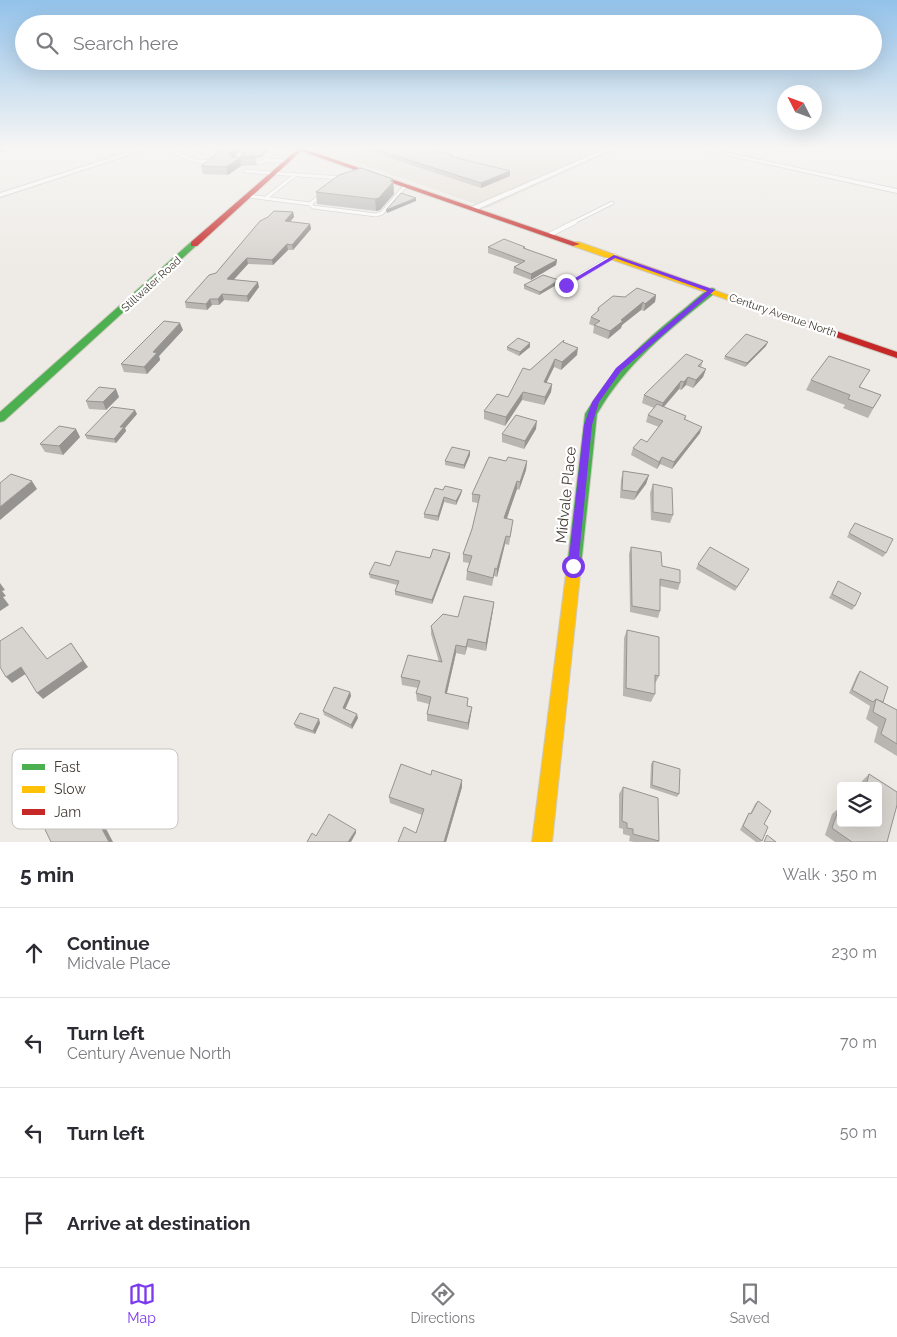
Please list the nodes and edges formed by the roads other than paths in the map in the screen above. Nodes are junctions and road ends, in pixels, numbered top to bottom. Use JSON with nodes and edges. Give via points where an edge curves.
{"nodes":[{"id":1,"x":25,"y":186,"type":"edge"},
{"id":2,"x":259,"y":186,"type":"edge"},
{"id":3,"x":280,"y":186,"type":"edge"},
{"id":4,"x":405,"y":186,"type":"edge"},
{"id":5,"x":410,"y":186,"type":"edge"},
{"id":6,"x":520,"y":186,"type":"edge"},
{"id":7,"x":876,"y":186,"type":"edge"},
{"id":8,"x":328,"y":189,"type":"edge"},
{"id":9,"x":897,"y":191,"type":"edge"},
{"id":10,"x":0,"y":195,"type":"edge"},
{"id":11,"x":248,"y":196,"type":"junction"},
{"id":12,"x":266,"y":198,"type":"junction"},
{"id":13,"x":612,"y":203,"type":"dead end"},
{"id":14,"x":310,"y":204,"type":"junction"},
{"id":15,"x":473,"y":208,"type":"junction"},
{"id":16,"x":551,"y":234,"type":"junction"},
{"id":17,"x":614,"y":256,"type":"junction"},
{"id":18,"x":566,"y":285,"type":"dead end"},
{"id":19,"x":712,"y":290,"type":"junction"},
{"id":20,"x":897,"y":355,"type":"edge"},
{"id":21,"x":0,"y":418,"type":"edge"},
{"id":22,"x":542,"y":842,"type":"edge"}],
"edges":[{"from":1,"to":10,"type":"street"},
{"from":2,"to":11,"type":"main road","name":"Stillwater Road"},
{"from":3,"to":12,"type":"lane"},
{"from":4,"to":14,"type":"lane","via":[[382,213],[376,215],[313,208]]},
{"from":5,"to":15,"type":"main road","name":"Century Avenue North"},
{"from":6,"to":15,"type":"street"},
{"from":7,"to":9,"type":"street"},
{"from":8,"to":14,"type":"lane"},
{"from":11,"to":12,"type":"lane"},
{"from":11,"to":21,"type":"main road","name":"Stillwater Road"},
{"from":12,"to":14,"type":"lane"},
{"from":13,"to":16,"type":"lane"},
{"from":15,"to":16,"type":"main road","name":"Century Avenue North"},
{"from":16,"to":17,"type":"main road","name":"Century Avenue North"},
{"from":17,"to":18,"type":"lane"},
{"from":17,"to":19,"type":"main road","name":"Century Avenue North"},
{"from":19,"to":20,"type":"main road","name":"Century Avenue North"},
{"from":19,"to":22,"type":"main road","name":"Midvale Place","via":[[618,370],[591,414]]}]}
